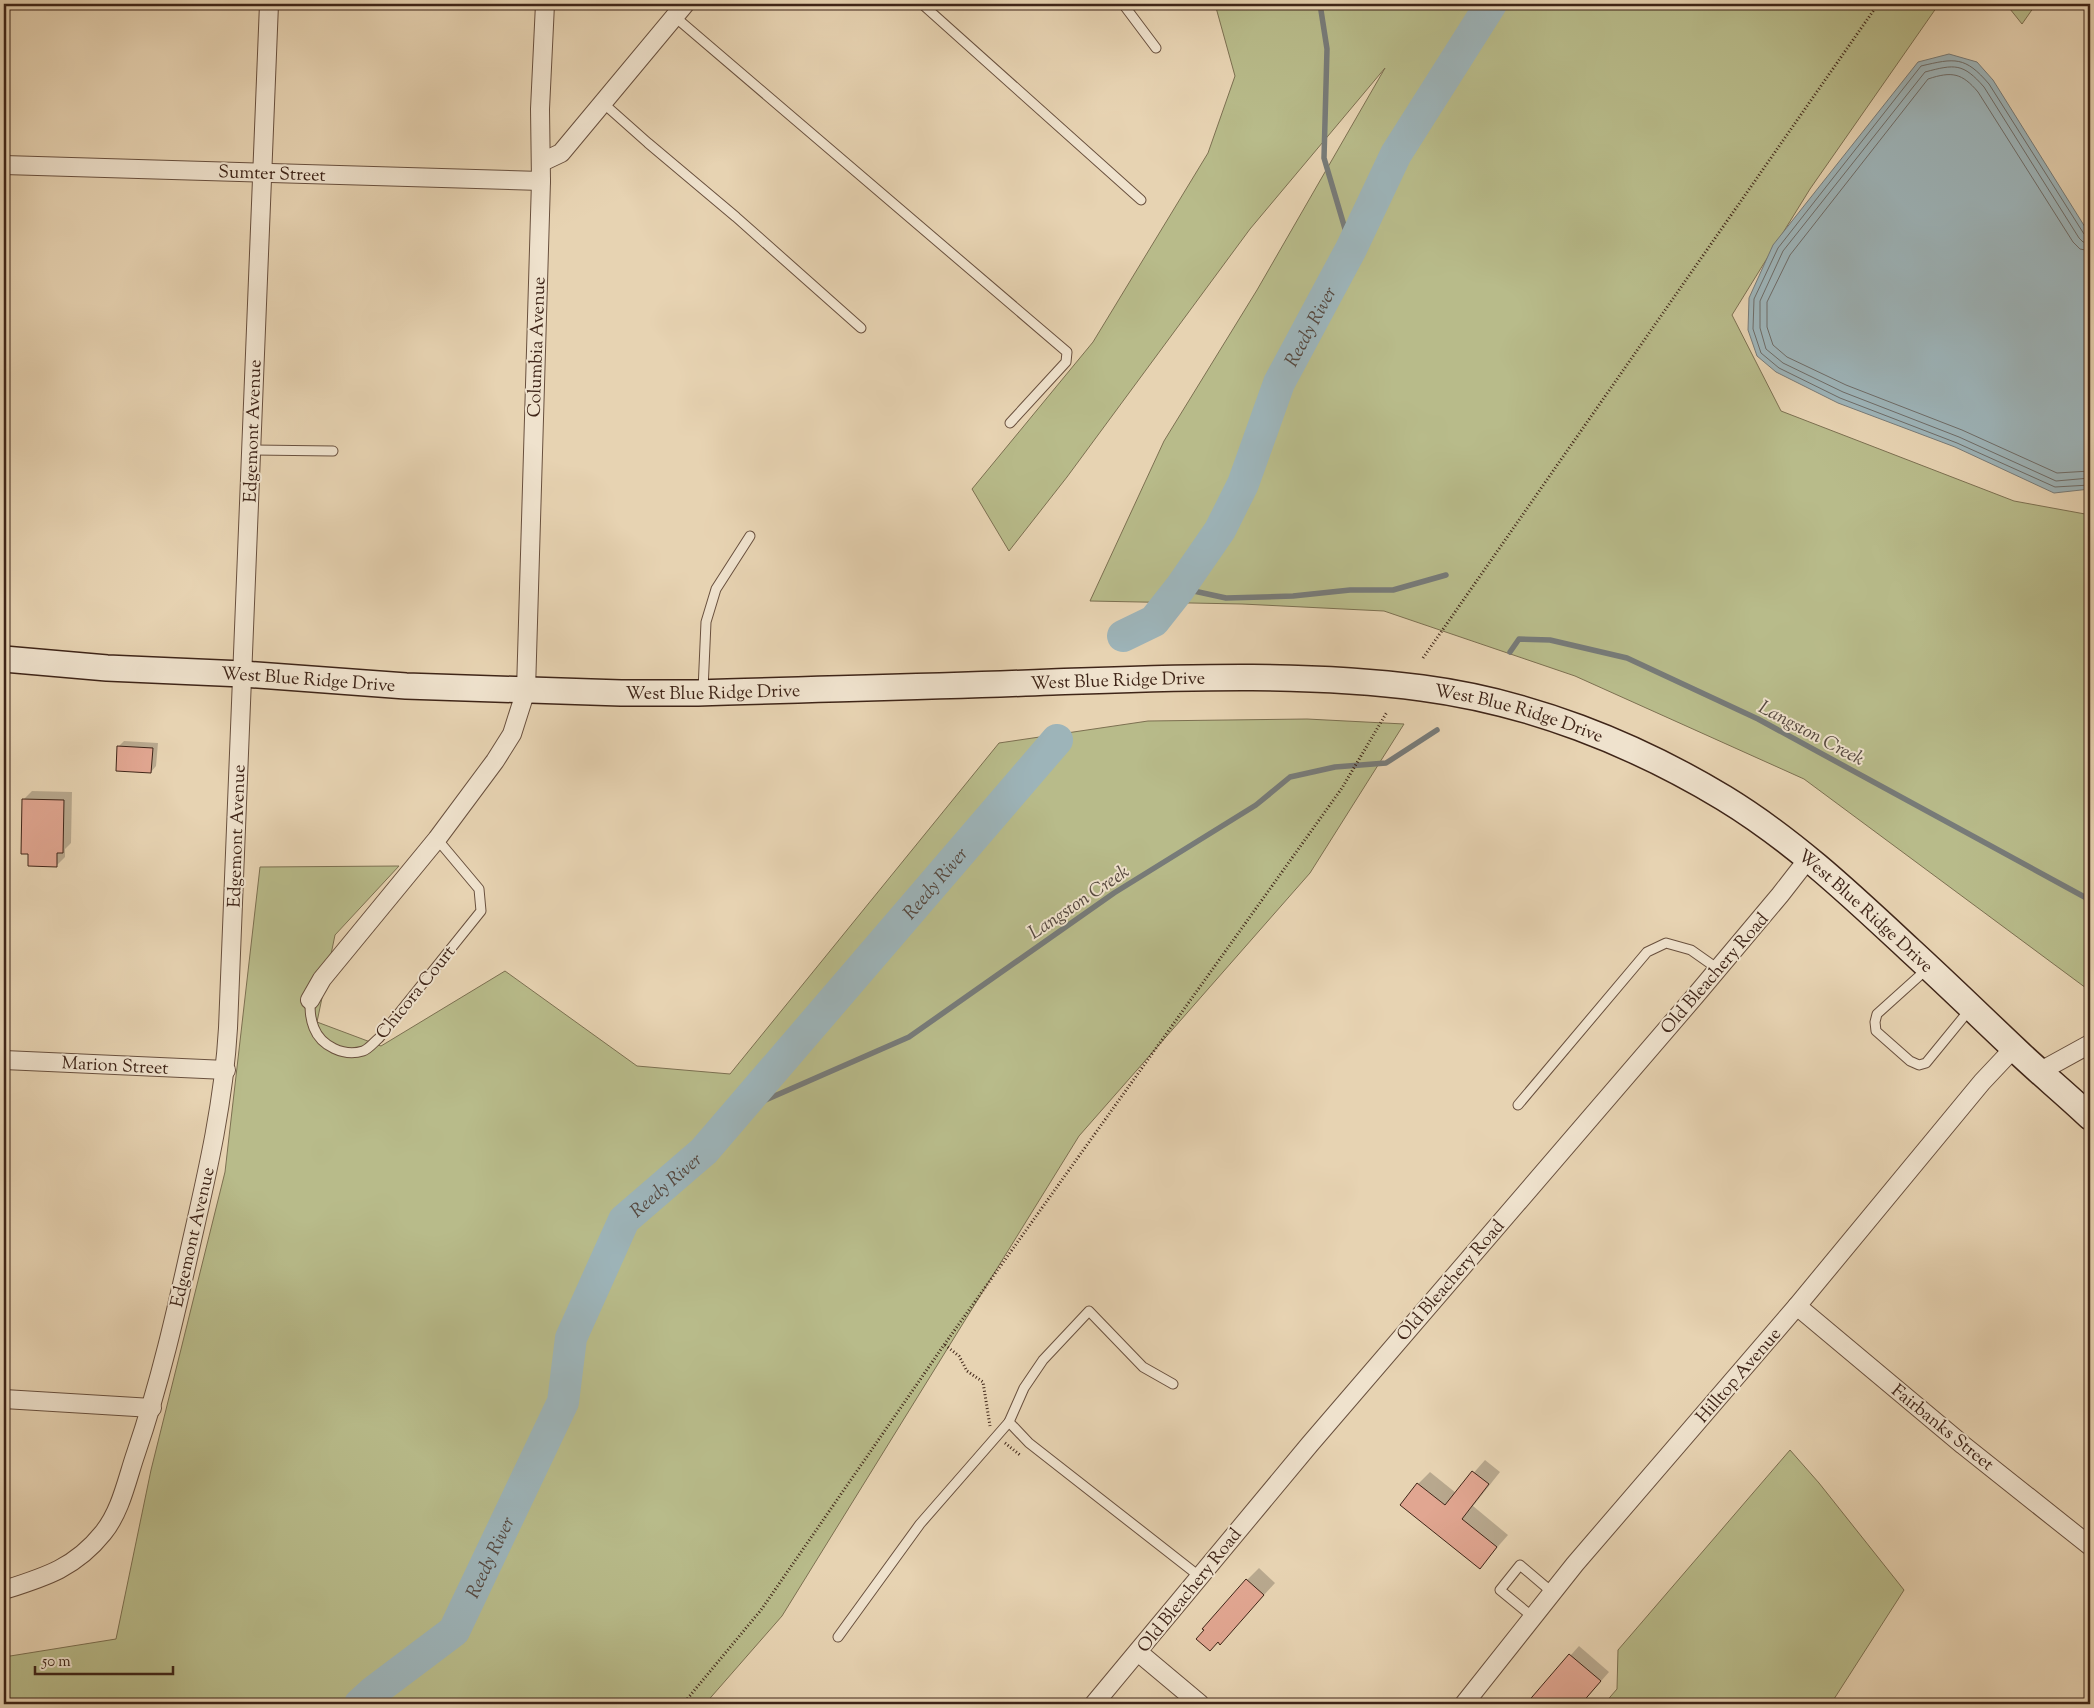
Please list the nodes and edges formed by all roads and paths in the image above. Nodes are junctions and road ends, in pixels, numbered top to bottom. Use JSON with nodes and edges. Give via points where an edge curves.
{"nodes":[{"id":1,"x":270,"y":4,"type":"edge"},
{"id":2,"x":545,"y":4,"type":"edge"},
{"id":3,"x":922,"y":4,"type":"edge"},
{"id":4,"x":1123,"y":4,"type":"edge"},
{"id":5,"x":1878,"y":4,"type":"edge"},
{"id":6,"x":679,"y":10,"type":"edge"},
{"id":7,"x":1156,"y":48,"type":"dead end"},
{"id":8,"x":603,"y":103,"type":"junction"},
{"id":9,"x":542,"y":162,"type":"junction"},
{"id":10,"x":4,"y":166,"type":"edge"},
{"id":11,"x":263,"y":173,"type":"junction"},
{"id":12,"x":541,"y":180,"type":"junction"},
{"id":13,"x":1141,"y":200,"type":"dead end"},
{"id":14,"x":861,"y":328,"type":"dead end"},
{"id":15,"x":1010,"y":423,"type":"dead end"},
{"id":16,"x":252,"y":450,"type":"junction"},
{"id":17,"x":333,"y":451,"type":"dead end"},
{"id":18,"x":750,"y":536,"type":"dead end"},
{"id":19,"x":1423,"y":658,"type":"dead end"},
{"id":20,"x":4,"y":659,"type":"edge"},
{"id":21,"x":242,"y":674,"type":"junction"},
{"id":22,"x":526,"y":690,"type":"junction"},
{"id":23,"x":703,"y":693,"type":"junction"},
{"id":24,"x":1387,"y":712,"type":"dead end"},
{"id":25,"x":436,"y":839,"type":"junction"},
{"id":26,"x":1808,"y":859,"type":"junction"},
{"id":27,"x":1929,"y":967,"type":"junction"},
{"id":28,"x":1718,"y":969,"type":"junction"},
{"id":29,"x":310,"y":1000,"type":"joint"},
{"id":30,"x":1972,"y":1007,"type":"junction"},
{"id":31,"x":2090,"y":1044,"type":"edge"},
{"id":32,"x":2014,"y":1048,"type":"junction"},
{"id":33,"x":4,"y":1060,"type":"edge"},
{"id":34,"x":226,"y":1070,"type":"junction"},
{"id":35,"x":2039,"y":1072,"type":"junction"},
{"id":36,"x":1518,"y":1105,"type":"dead end"},
{"id":37,"x":2090,"y":1117,"type":"edge"},
{"id":38,"x":1797,"y":1306,"type":"junction"},
{"id":39,"x":1173,"y":1384,"type":"dead end"},
{"id":40,"x":4,"y":1399,"type":"edge"},
{"id":41,"x":152,"y":1408,"type":"junction"},
{"id":42,"x":1009,"y":1422,"type":"junction"},
{"id":43,"x":2090,"y":1546,"type":"edge"},
{"id":44,"x":1199,"y":1576,"type":"junction"},
{"id":45,"x":4,"y":1590,"type":"edge"},
{"id":46,"x":1553,"y":1592,"type":"junction"},
{"id":47,"x":1534,"y":1618,"type":"junction"},
{"id":48,"x":838,"y":1637,"type":"dead end"},
{"id":49,"x":1138,"y":1652,"type":"junction"},
{"id":50,"x":683,"y":1704,"type":"edge"},
{"id":51,"x":1094,"y":1704,"type":"edge"},
{"id":52,"x":1200,"y":1704,"type":"edge"},
{"id":53,"x":1464,"y":1704,"type":"edge"}],
"edges":[{"from":1,"to":11,"type":"street","name":"Edgemont Avenue"},
{"from":2,"to":9,"type":"street","name":"Columbia Avenue","via":[[540,109]]},
{"from":3,"to":13,"type":"lane"},
{"from":4,"to":7,"type":"lane"},
{"from":5,"to":19,"type":"path"},
{"from":6,"to":8,"type":"street"},
{"from":6,"to":15,"type":"lane","via":[[1066,352],[1066,362]]},
{"from":8,"to":9,"type":"street","via":[[561,153]]},
{"from":8,"to":14,"type":"lane"},
{"from":9,"to":12,"type":"street","name":"Columbia Avenue"},
{"from":10,"to":11,"type":"street","name":"Sumter Street"},
{"from":11,"to":12,"type":"street","name":"Sumter Street"},
{"from":11,"to":16,"type":"street","name":"Edgemont Avenue"},
{"from":12,"to":22,"type":"street","name":"Columbia Avenue"},
{"from":16,"to":17,"type":"lane"},
{"from":16,"to":21,"type":"street","name":"Edgemont Avenue"},
{"from":18,"to":23,"type":"lane","via":[[716,589],[706,622]]},
{"from":20,"to":21,"type":"main road","name":"West Blue Ridge Drive","via":[[107,668]]},
{"from":21,"to":22,"type":"main road","name":"West Blue Ridge Drive","via":[[406,686]]},
{"from":21,"to":34,"type":"street","name":"Edgemont Avenue"},
{"from":22,"to":23,"type":"main road","name":"West Blue Ridge Drive"},
{"from":22,"to":25,"type":"street","name":"Chicora Court","via":[[512,734]]},
{"from":23,"to":26,"type":"main road","name":"West Blue Ridge Drive","via":[[1164,678],[1362,681],[1425,688],[1525,710],[1631,749],[1727,800]]},
{"from":24,"to":50,"type":"path","via":[[1342,788],[944,1345],[761,1610]]},
{"from":25,"to":29,"type":"street","name":"Chicora Court","via":[[322,979]]},
{"from":25,"to":29,"type":"lane","name":"Chicora Court","via":[[479,889],[481,911],[379,1038],[365,1050],[343,1053],[327,1044],[314,1030]]},
{"from":26,"to":27,"type":"main road","name":"West Blue Ridge Drive"},
{"from":26,"to":28,"type":"street","name":"Old Bleachery Road"},
{"from":27,"to":30,"type":"main road","name":"West Blue Ridge Drive"},
{"from":27,"to":30,"type":"lane","via":[[1878,1014],[1876,1031],[1910,1061],[1926,1064]]},
{"from":28,"to":36,"type":"lane","via":[[1691,950],[1666,943],[1647,952]]},
{"from":28,"to":44,"type":"street","name":"Old Bleachery Road"},
{"from":30,"to":32,"type":"main road","name":"West Blue Ridge Drive"},
{"from":31,"to":35,"type":"street"},
{"from":32,"to":35,"type":"main road","name":"West Blue Ridge Drive"},
{"from":32,"to":38,"type":"street","name":"Hilltop Avenue","via":[[1982,1082]]},
{"from":33,"to":34,"type":"street","name":"Marion Street"},
{"from":34,"to":41,"type":"street","name":"Edgemont Avenue","via":[[182,1288]]},
{"from":35,"to":37,"type":"main road","name":"West Blue Ridge Drive"},
{"from":38,"to":43,"type":"street","name":"Fairbanks Street"},
{"from":38,"to":46,"type":"street","name":"Hilltop Avenue"},
{"from":39,"to":42,"type":"lane","via":[[1143,1367],[1089,1311],[1043,1360],[1024,1388]]},
{"from":40,"to":41,"type":"street"},
{"from":41,"to":45,"type":"street","name":"Edgemont Avenue","via":[[117,1509],[104,1532],[87,1552],[69,1565],[45,1577]]},
{"from":42,"to":44,"type":"lane","via":[[1029,1443]]},
{"from":42,"to":48,"type":"lane","via":[[920,1524]]},
{"from":44,"to":49,"type":"street","name":"Old Bleachery Road"},
{"from":46,"to":47,"type":"street","name":"Hilltop Avenue"},
{"from":46,"to":47,"type":"lane","via":[[1520,1565],[1500,1590]]},
{"from":47,"to":53,"type":"street","name":"Hilltop Avenue"},
{"from":49,"to":51,"type":"street","name":"Old Bleachery Road"},
{"from":49,"to":52,"type":"street"}]}
